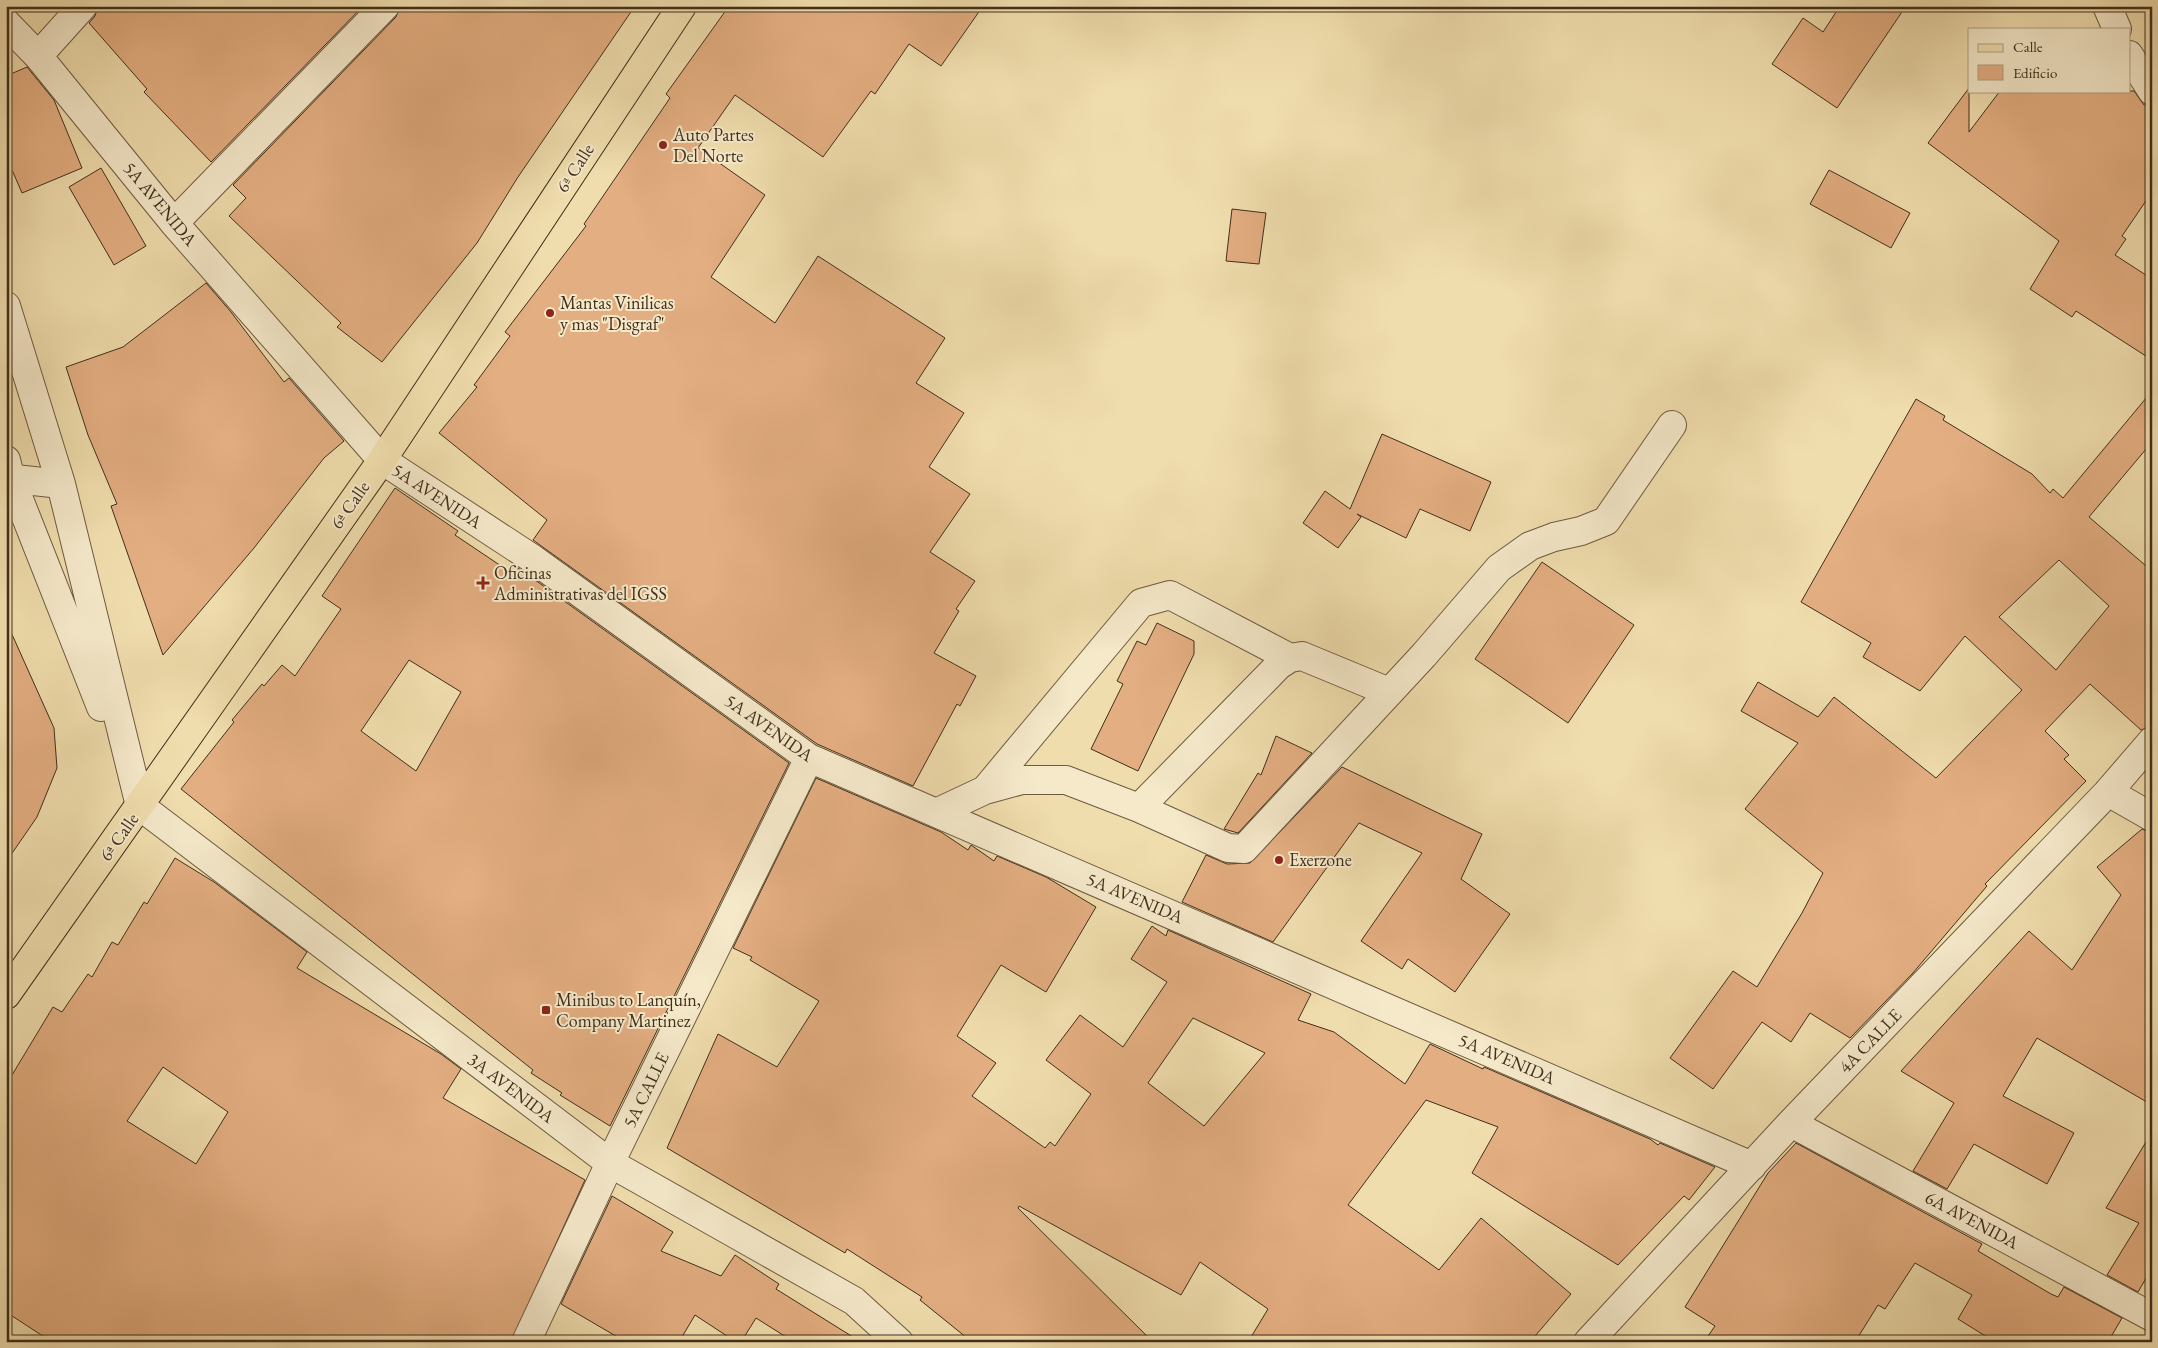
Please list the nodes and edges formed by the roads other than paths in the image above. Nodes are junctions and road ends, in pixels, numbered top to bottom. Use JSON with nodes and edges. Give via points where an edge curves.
{"nodes":[{"id":1,"x":83,"y":6,"type":"edge"},
{"id":2,"x":385,"y":6,"type":"edge"},
{"id":3,"x":682,"y":6,"type":"edge"},
{"id":4,"x":2107,"y":6,"type":"edge"},
{"id":5,"x":6,"y":23,"type":"edge"},
{"id":6,"x":2117,"y":28,"type":"edge"},
{"id":7,"x":38,"y":56,"type":"junction"},
{"id":8,"x":2130,"y":57,"type":"edge"},
{"id":9,"x":2152,"y":91,"type":"edge"},
{"id":10,"x":174,"y":223,"type":"junction"},
{"id":11,"x":6,"y":306,"type":"edge"},
{"id":12,"x":1672,"y":425,"type":"dead end"},
{"id":13,"x":382,"y":460,"type":"junction"},
{"id":14,"x":8,"y":472,"type":"edge"},
{"id":15,"x":61,"y":484,"type":"junction"},
{"id":16,"x":1290,"y":658,"type":"junction"},
{"id":17,"x":1389,"y":692,"type":"junction"},
{"id":18,"x":2152,"y":741,"type":"edge"},
{"id":19,"x":809,"y":758,"type":"junction"},
{"id":20,"x":984,"y":790,"type":"junction"},
{"id":21,"x":2108,"y":792,"type":"junction"},
{"id":22,"x":140,"y":806,"type":"junction"},
{"id":23,"x":1140,"y":808,"type":"junction"},
{"id":24,"x":938,"y":812,"type":"junction"},
{"id":25,"x":2152,"y":817,"type":"edge"},
{"id":26,"x":6,"y":995,"type":"edge"},
{"id":27,"x":1792,"y":1123,"type":"junction"},
{"id":28,"x":610,"y":1163,"type":"junction"},
{"id":29,"x":1752,"y":1166,"type":"junction"},
{"id":30,"x":2152,"y":1317,"type":"edge"},
{"id":31,"x":1594,"y":1340,"type":"edge"},
{"id":32,"x":526,"y":1342,"type":"edge"},
{"id":33,"x":898,"y":1342,"type":"edge"}],
"edges":[{"from":1,"to":7,"type":"street"},
{"from":2,"to":10,"type":"street"},
{"from":3,"to":13,"type":"main road","name":"6ª Calle"},
{"from":4,"to":6,"type":"street"},
{"from":5,"to":7,"type":"street","name":"5A AVENIDA"},
{"from":7,"to":10,"type":"street","name":"5A AVENIDA"},
{"from":8,"to":9,"type":"street"},
{"from":10,"to":13,"type":"street","name":"5A AVENIDA"},
{"from":11,"to":15,"type":"street"},
{"from":12,"to":17,"type":"street","via":[[1606,521],[1530,546],[1500,568]]},
{"from":13,"to":19,"type":"street","name":"5A AVENIDA","via":[[533,559]]},
{"from":13,"to":22,"type":"main road","name":"6ª Calle"},
{"from":14,"to":15,"type":"street"},
{"from":14,"to":22,"type":"street"},
{"from":15,"to":22,"type":"street"},
{"from":16,"to":17,"type":"street","via":[[1302,656]]},
{"from":16,"to":20,"type":"street","via":[[1170,595],[1140,603]]},
{"from":16,"to":23,"type":"street","via":[[1279,665]]},
{"from":17,"to":23,"type":"street","via":[[1244,849],[1228,848]]},
{"from":18,"to":21,"type":"street","name":"4A CALLE"},
{"from":19,"to":24,"type":"street","name":"5A AVENIDA"},
{"from":19,"to":28,"type":"street","name":"5A CALLE"},
{"from":20,"to":23,"type":"street","via":[[1022,780],[1066,780]]},
{"from":20,"to":24,"type":"street"},
{"from":21,"to":25,"type":"street"},
{"from":21,"to":27,"type":"street","name":"4A CALLE"},
{"from":22,"to":26,"type":"main road","name":"6ª Calle"},
{"from":22,"to":28,"type":"street","name":"3A AVENIDA"},
{"from":24,"to":29,"type":"street","name":"5A AVENIDA"},
{"from":27,"to":29,"type":"street","name":"4A CALLE"},
{"from":27,"to":30,"type":"street","name":"6A AVENIDA"},
{"from":28,"to":32,"type":"street","name":"5A CALLE"},
{"from":28,"to":33,"type":"street","name":"3A AVENIDA","via":[[854,1301]]},
{"from":29,"to":31,"type":"street","name":"4A CALLE"}]}
